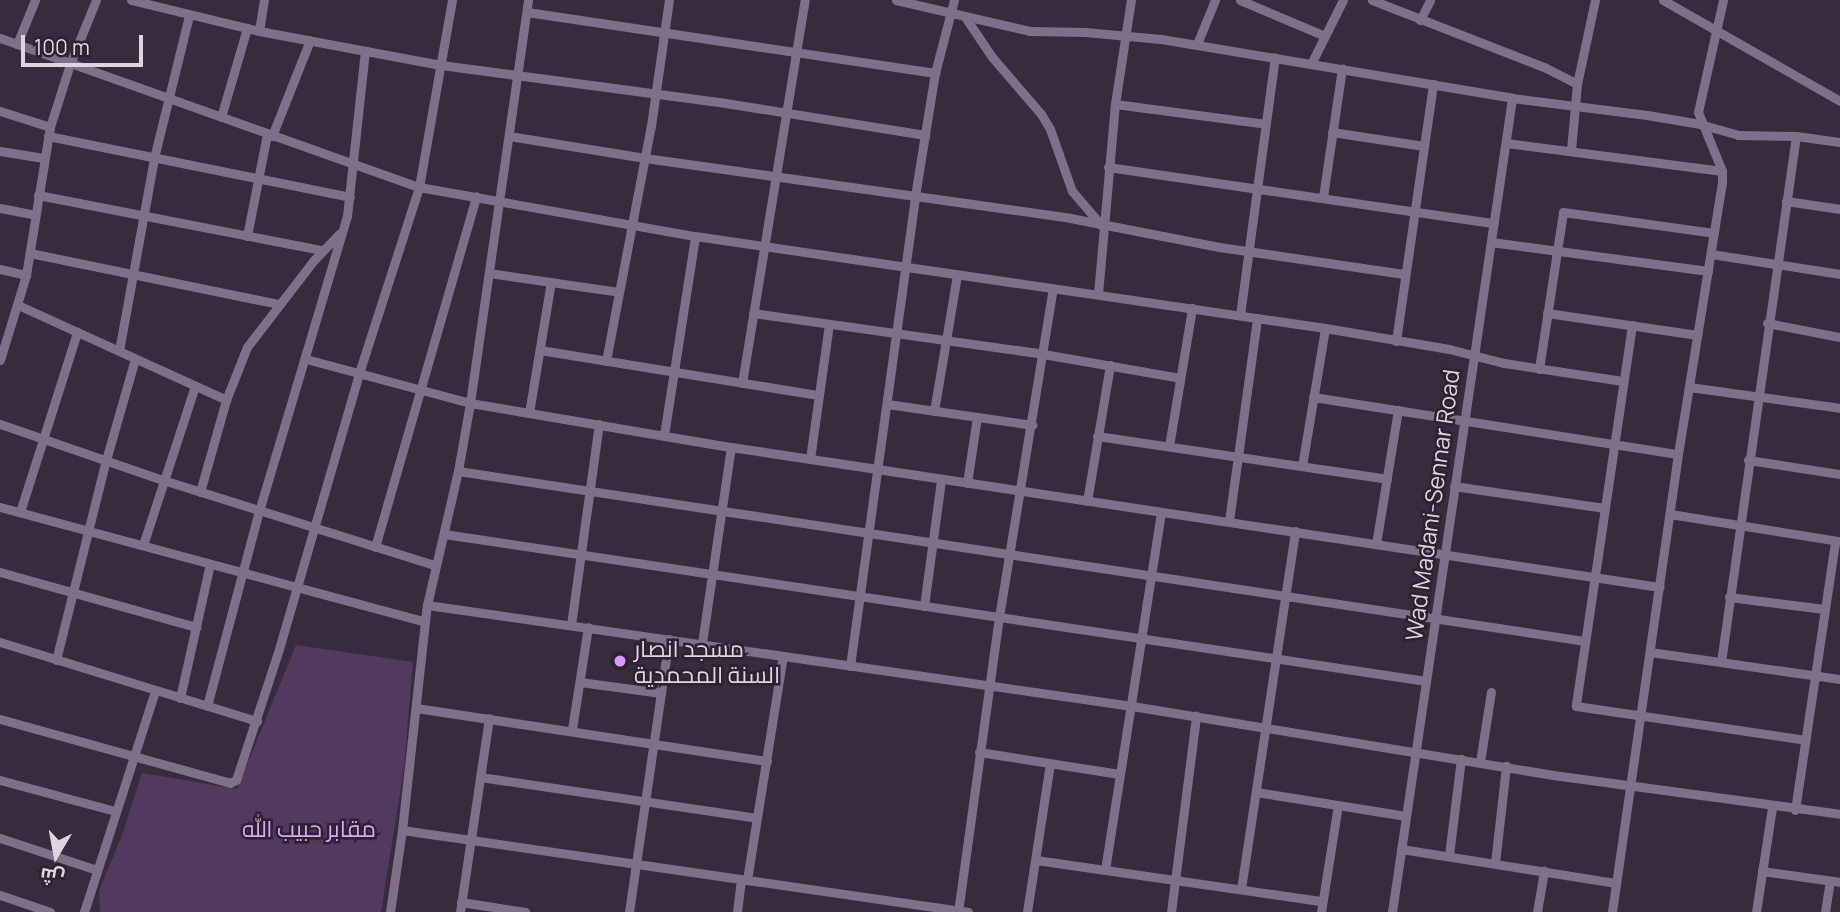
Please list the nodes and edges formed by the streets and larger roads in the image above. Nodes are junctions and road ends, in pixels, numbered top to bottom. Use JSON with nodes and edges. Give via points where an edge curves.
{"nodes":[{"id":1,"x":35,"y":0,"type":"edge"},
{"id":2,"x":96,"y":0,"type":"edge"},
{"id":3,"x":131,"y":0,"type":"edge"},
{"id":4,"x":264,"y":0,"type":"edge"},
{"id":5,"x":452,"y":0,"type":"edge"},
{"id":6,"x":528,"y":0,"type":"edge"},
{"id":7,"x":669,"y":0,"type":"edge"},
{"id":8,"x":805,"y":0,"type":"edge"},
{"id":9,"x":896,"y":0,"type":"edge"},
{"id":10,"x":954,"y":0,"type":"edge"},
{"id":11,"x":1131,"y":0,"type":"edge"},
{"id":12,"x":1215,"y":0,"type":"edge"},
{"id":13,"x":1240,"y":0,"type":"edge"},
{"id":14,"x":1343,"y":0,"type":"edge"},
{"id":15,"x":1372,"y":0,"type":"edge"},
{"id":16,"x":1430,"y":0,"type":"edge"},
{"id":17,"x":1595,"y":0,"type":"edge"},
{"id":18,"x":1663,"y":0,"type":"edge"},
{"id":19,"x":1723,"y":0,"type":"edge"},
{"id":20,"x":950,"y":11,"type":"junction"},
{"id":21,"x":527,"y":12,"type":"junction"},
{"id":22,"x":190,"y":16,"type":"junction"},
{"id":23,"x":965,"y":17,"type":"junction"},
{"id":24,"x":1420,"y":20,"type":"junction"},
{"id":25,"x":247,"y":28,"type":"junction"},
{"id":26,"x":1716,"y":29,"type":"junction"},
{"id":27,"x":258,"y":31,"type":"junction"},
{"id":28,"x":664,"y":34,"type":"junction"},
{"id":29,"x":1124,"y":35,"type":"junction"},
{"id":30,"x":1325,"y":36,"type":"junction"},
{"id":31,"x":0,"y":39,"type":"edge"},
{"id":32,"x":310,"y":40,"type":"junction"},
{"id":33,"x":17,"y":44,"type":"junction"},
{"id":34,"x":1197,"y":44,"type":"junction"},
{"id":35,"x":365,"y":51,"type":"junction"},
{"id":36,"x":797,"y":53,"type":"junction"},
{"id":37,"x":1275,"y":57,"type":"junction"},
{"id":38,"x":1312,"y":62,"type":"junction"},
{"id":39,"x":70,"y":64,"type":"junction"},
{"id":40,"x":441,"y":65,"type":"junction"},
{"id":41,"x":1342,"y":68,"type":"junction"},
{"id":42,"x":936,"y":74,"type":"junction"},
{"id":43,"x":519,"y":76,"type":"junction"},
{"id":44,"x":1433,"y":84,"type":"junction"},
{"id":45,"x":1577,"y":84,"type":"junction"},
{"id":46,"x":655,"y":93,"type":"junction"},
{"id":47,"x":1512,"y":98,"type":"junction"},
{"id":48,"x":167,"y":99,"type":"junction"},
{"id":49,"x":1840,"y":101,"type":"edge"},
{"id":50,"x":1115,"y":104,"type":"junction"},
{"id":51,"x":1575,"y":104,"type":"junction"},
{"id":52,"x":0,"y":111,"type":"edge"},
{"id":53,"x":787,"y":113,"type":"junction"},
{"id":54,"x":221,"y":117,"type":"junction"},
{"id":55,"x":1266,"y":124,"type":"junction"},
{"id":56,"x":1700,"y":124,"type":"junction"},
{"id":57,"x":49,"y":132,"type":"junction"},
{"id":58,"x":1332,"y":132,"type":"junction"},
{"id":59,"x":270,"y":135,"type":"junction"},
{"id":60,"x":925,"y":135,"type":"junction"},
{"id":61,"x":509,"y":136,"type":"junction"},
{"id":62,"x":1796,"y":136,"type":"junction"},
{"id":63,"x":1840,"y":142,"type":"edge"},
{"id":64,"x":1506,"y":143,"type":"junction"},
{"id":65,"x":1424,"y":146,"type":"junction"},
{"id":66,"x":1571,"y":150,"type":"junction"},
{"id":67,"x":0,"y":151,"type":"edge"},
{"id":68,"x":43,"y":158,"type":"junction"},
{"id":69,"x":154,"y":158,"type":"junction"},
{"id":70,"x":645,"y":158,"type":"junction"},
{"id":71,"x":352,"y":164,"type":"junction"},
{"id":72,"x":1108,"y":167,"type":"junction"},
{"id":73,"x":1722,"y":171,"type":"junction"},
{"id":74,"x":778,"y":176,"type":"junction"},
{"id":75,"x":258,"y":178,"type":"junction"},
{"id":76,"x":419,"y":187,"type":"junction"},
{"id":77,"x":1256,"y":188,"type":"junction"},
{"id":78,"x":38,"y":195,"type":"junction"},
{"id":79,"x":476,"y":196,"type":"junction"},
{"id":80,"x":915,"y":196,"type":"junction"},
{"id":81,"x":351,"y":197,"type":"junction"},
{"id":82,"x":1323,"y":197,"type":"junction"},
{"id":83,"x":500,"y":200,"type":"junction"},
{"id":84,"x":1786,"y":201,"type":"junction"},
{"id":85,"x":0,"y":208,"type":"edge"},
{"id":86,"x":1840,"y":209,"type":"edge"},
{"id":87,"x":1415,"y":211,"type":"junction"},
{"id":88,"x":36,"y":215,"type":"junction"},
{"id":89,"x":144,"y":216,"type":"junction"},
{"id":90,"x":1494,"y":223,"type":"junction"},
{"id":91,"x":631,"y":224,"type":"junction"},
{"id":92,"x":1104,"y":226,"type":"junction"},
{"id":93,"x":340,"y":233,"type":"junction"},
{"id":94,"x":1714,"y":233,"type":"junction"},
{"id":95,"x":247,"y":236,"type":"junction"},
{"id":96,"x":695,"y":236,"type":"junction"},
{"id":97,"x":1491,"y":242,"type":"junction"},
{"id":98,"x":765,"y":245,"type":"junction"},
{"id":99,"x":322,"y":250,"type":"junction"},
{"id":100,"x":1557,"y":251,"type":"junction"},
{"id":101,"x":1248,"y":252,"type":"junction"},
{"id":102,"x":30,"y":253,"type":"junction"},
{"id":103,"x":1710,"y":254,"type":"junction"},
{"id":104,"x":1778,"y":262,"type":"junction"},
{"id":105,"x":906,"y":268,"type":"junction"},
{"id":106,"x":0,"y":269,"type":"edge"},
{"id":107,"x":1708,"y":271,"type":"junction"},
{"id":108,"x":133,"y":273,"type":"junction"},
{"id":109,"x":489,"y":273,"type":"junction"},
{"id":110,"x":1404,"y":274,"type":"junction"},
{"id":111,"x":1840,"y":274,"type":"edge"},
{"id":112,"x":26,"y":275,"type":"junction"},
{"id":113,"x":957,"y":275,"type":"junction"},
{"id":114,"x":551,"y":282,"type":"junction"},
{"id":115,"x":1053,"y":288,"type":"junction"},
{"id":116,"x":619,"y":292,"type":"junction"},
{"id":117,"x":1098,"y":294,"type":"junction"},
{"id":118,"x":278,"y":304,"type":"junction"},
{"id":119,"x":18,"y":305,"type":"junction"},
{"id":120,"x":1192,"y":308,"type":"junction"},
{"id":121,"x":753,"y":313,"type":"junction"},
{"id":122,"x":1547,"y":313,"type":"junction"},
{"id":123,"x":1240,"y":315,"type":"junction"},
{"id":124,"x":1257,"y":318,"type":"junction"},
{"id":125,"x":1767,"y":323,"type":"junction"},
{"id":126,"x":829,"y":324,"type":"junction"},
{"id":127,"x":1632,"y":325,"type":"junction"},
{"id":128,"x":1325,"y":328,"type":"junction"},
{"id":129,"x":4,"y":330,"type":"edge"},
{"id":130,"x":77,"y":332,"type":"junction"},
{"id":131,"x":898,"y":333,"type":"junction"},
{"id":132,"x":1697,"y":335,"type":"junction"},
{"id":133,"x":1840,"y":337,"type":"edge"},
{"id":134,"x":1396,"y":341,"type":"junction"},
{"id":135,"x":945,"y":342,"type":"junction"},
{"id":136,"x":540,"y":350,"type":"junction"},
{"id":137,"x":119,"y":351,"type":"junction"},
{"id":138,"x":1043,"y":354,"type":"junction"},
{"id":139,"x":1473,"y":355,"type":"junction"},
{"id":140,"x":135,"y":359,"type":"junction"},
{"id":141,"x":306,"y":359,"type":"junction"},
{"id":142,"x":0,"y":360,"type":"edge"},
{"id":143,"x":607,"y":361,"type":"junction"},
{"id":144,"x":1110,"y":365,"type":"junction"},
{"id":145,"x":1539,"y":369,"type":"junction"},
{"id":146,"x":674,"y":372,"type":"junction"},
{"id":147,"x":359,"y":373,"type":"junction"},
{"id":148,"x":1180,"y":378,"type":"junction"},
{"id":149,"x":1623,"y":381,"type":"junction"},
{"id":150,"x":742,"y":383,"type":"junction"},
{"id":151,"x":195,"y":386,"type":"junction"},
{"id":152,"x":1689,"y":387,"type":"junction"},
{"id":153,"x":419,"y":389,"type":"junction"},
{"id":154,"x":818,"y":395,"type":"junction"},
{"id":155,"x":1757,"y":396,"type":"junction"},
{"id":156,"x":1313,"y":397,"type":"junction"},
{"id":157,"x":226,"y":400,"type":"junction"},
{"id":158,"x":470,"y":403,"type":"junction"},
{"id":159,"x":887,"y":404,"type":"junction"},
{"id":160,"x":1840,"y":408,"type":"edge"},
{"id":161,"x":1398,"y":410,"type":"junction"},
{"id":162,"x":934,"y":411,"type":"junction"},
{"id":163,"x":529,"y":413,"type":"junction"},
{"id":164,"x":977,"y":417,"type":"junction"},
{"id":165,"x":1463,"y":419,"type":"junction"},
{"id":166,"x":0,"y":424,"type":"edge"},
{"id":167,"x":599,"y":424,"type":"junction"},
{"id":168,"x":1032,"y":425,"type":"junction"},
{"id":169,"x":664,"y":435,"type":"junction"},
{"id":170,"x":1097,"y":436,"type":"junction"},
{"id":171,"x":44,"y":439,"type":"junction"},
{"id":172,"x":1615,"y":444,"type":"junction"},
{"id":173,"x":1169,"y":446,"type":"junction"},
{"id":174,"x":731,"y":447,"type":"junction"},
{"id":175,"x":1678,"y":454,"type":"junction"},
{"id":176,"x":1238,"y":457,"type":"junction"},
{"id":177,"x":810,"y":459,"type":"junction"},
{"id":178,"x":106,"y":460,"type":"junction"},
{"id":179,"x":1748,"y":460,"type":"junction"},
{"id":180,"x":1302,"y":466,"type":"junction"},
{"id":181,"x":876,"y":470,"type":"junction"},
{"id":182,"x":458,"y":471,"type":"junction"},
{"id":183,"x":1840,"y":474,"type":"edge"},
{"id":184,"x":1387,"y":478,"type":"junction"},
{"id":185,"x":163,"y":480,"type":"junction"},
{"id":186,"x":941,"y":480,"type":"junction"},
{"id":187,"x":967,"y":483,"type":"junction"},
{"id":188,"x":1454,"y":486,"type":"junction"},
{"id":189,"x":590,"y":491,"type":"junction"},
{"id":190,"x":1022,"y":491,"type":"junction"},
{"id":191,"x":200,"y":492,"type":"junction"},
{"id":192,"x":1087,"y":501,"type":"junction"},
{"id":193,"x":0,"y":507,"type":"edge"},
{"id":194,"x":1604,"y":508,"type":"junction"},
{"id":195,"x":722,"y":510,"type":"junction"},
{"id":196,"x":259,"y":511,"type":"junction"},
{"id":197,"x":20,"y":512,"type":"junction"},
{"id":198,"x":1161,"y":512,"type":"junction"},
{"id":199,"x":1670,"y":514,"type":"junction"},
{"id":200,"x":1229,"y":522,"type":"junction"},
{"id":201,"x":1738,"y":525,"type":"junction"},
{"id":202,"x":314,"y":529,"type":"junction"},
{"id":203,"x":88,"y":530,"type":"junction"},
{"id":204,"x":868,"y":531,"type":"junction"},
{"id":205,"x":1295,"y":531,"type":"junction"},
{"id":206,"x":443,"y":534,"type":"junction"},
{"id":207,"x":933,"y":541,"type":"junction"},
{"id":208,"x":1838,"y":541,"type":"edge"},
{"id":209,"x":1376,"y":544,"type":"junction"},
{"id":210,"x":143,"y":545,"type":"junction"},
{"id":211,"x":374,"y":547,"type":"junction"},
{"id":212,"x":1012,"y":553,"type":"junction"},
{"id":213,"x":580,"y":554,"type":"junction"},
{"id":214,"x":1445,"y":554,"type":"junction"},
{"id":215,"x":210,"y":564,"type":"junction"},
{"id":216,"x":435,"y":565,"type":"junction"},
{"id":217,"x":0,"y":572,"type":"edge"},
{"id":218,"x":243,"y":573,"type":"junction"},
{"id":219,"x":712,"y":575,"type":"junction"},
{"id":220,"x":1151,"y":575,"type":"junction"},
{"id":221,"x":1595,"y":577,"type":"junction"},
{"id":222,"x":1660,"y":587,"type":"junction"},
{"id":223,"x":297,"y":590,"type":"junction"},
{"id":224,"x":72,"y":592,"type":"junction"},
{"id":225,"x":1284,"y":595,"type":"junction"},
{"id":226,"x":860,"y":596,"type":"junction"},
{"id":227,"x":1729,"y":597,"type":"junction"},
{"id":228,"x":427,"y":605,"type":"junction"},
{"id":229,"x":925,"y":606,"type":"junction"},
{"id":230,"x":1824,"y":609,"type":"junction"},
{"id":231,"x":999,"y":617,"type":"junction"},
{"id":232,"x":1435,"y":617,"type":"junction"},
{"id":233,"x":425,"y":622,"type":"junction"},
{"id":234,"x":572,"y":625,"type":"junction"},
{"id":235,"x":196,"y":627,"type":"junction"},
{"id":236,"x":588,"y":627,"type":"junction"},
{"id":237,"x":1142,"y":638,"type":"junction"},
{"id":238,"x":669,"y":639,"type":"junction"},
{"id":239,"x":1585,"y":640,"type":"junction"},
{"id":240,"x":0,"y":642,"type":"edge"},
{"id":241,"x":702,"y":643,"type":"junction"},
{"id":242,"x":1650,"y":652,"type":"junction"},
{"id":243,"x":783,"y":656,"type":"junction"},
{"id":244,"x":1275,"y":659,"type":"junction"},
{"id":245,"x":55,"y":660,"type":"junction"},
{"id":246,"x":1721,"y":662,"type":"junction"},
{"id":247,"x":850,"y":666,"type":"junction"},
{"id":248,"x":1814,"y":676,"type":"junction"},
{"id":249,"x":1840,"y":679,"type":"edge"},
{"id":250,"x":1426,"y":681,"type":"junction"},
{"id":251,"x":580,"y":682,"type":"junction"},
{"id":252,"x":989,"y":685,"type":"junction"},
{"id":253,"x":155,"y":691,"type":"junction"},
{"id":254,"x":1491,"y":692,"type":"dead end"},
{"id":255,"x":661,"y":693,"type":"junction"},
{"id":256,"x":180,"y":698,"type":"junction"},
{"id":257,"x":207,"y":706,"type":"junction"},
{"id":258,"x":1132,"y":706,"type":"junction"},
{"id":259,"x":416,"y":708,"type":"junction"},
{"id":260,"x":1640,"y":715,"type":"junction"},
{"id":261,"x":1196,"y":716,"type":"junction"},
{"id":262,"x":489,"y":718,"type":"junction"},
{"id":263,"x":0,"y":719,"type":"edge"},
{"id":264,"x":257,"y":721,"type":"junction"},
{"id":265,"x":1265,"y":727,"type":"junction"},
{"id":266,"x":572,"y":729,"type":"junction"},
{"id":267,"x":1805,"y":740,"type":"junction"},
{"id":268,"x":653,"y":742,"type":"junction"},
{"id":269,"x":979,"y":752,"type":"junction"},
{"id":270,"x":1415,"y":753,"type":"junction"},
{"id":271,"x":134,"y":754,"type":"junction"},
{"id":272,"x":1461,"y":760,"type":"junction"},
{"id":273,"x":767,"y":761,"type":"junction"},
{"id":274,"x":1480,"y":762,"type":"junction"},
{"id":275,"x":1050,"y":764,"type":"junction"},
{"id":276,"x":1506,"y":766,"type":"junction"},
{"id":277,"x":1119,"y":774,"type":"junction"},
{"id":278,"x":480,"y":777,"type":"junction"},
{"id":279,"x":0,"y":780,"type":"edge"},
{"id":280,"x":1631,"y":786,"type":"junction"},
{"id":281,"x":1255,"y":792,"type":"junction"},
{"id":282,"x":645,"y":801,"type":"junction"},
{"id":283,"x":1338,"y":806,"type":"junction"},
{"id":284,"x":1772,"y":807,"type":"junction"},
{"id":285,"x":1795,"y":810,"type":"junction"},
{"id":286,"x":115,"y":811,"type":"junction"},
{"id":287,"x":1840,"y":814,"type":"edge"},
{"id":288,"x":1406,"y":816,"type":"junction"},
{"id":289,"x":757,"y":818,"type":"junction"},
{"id":290,"x":402,"y":830,"type":"junction"},
{"id":291,"x":0,"y":838,"type":"edge"},
{"id":292,"x":471,"y":839,"type":"junction"},
{"id":293,"x":1401,"y":849,"type":"junction"},
{"id":294,"x":1448,"y":855,"type":"junction"},
{"id":295,"x":1036,"y":860,"type":"junction"},
{"id":296,"x":1495,"y":863,"type":"junction"},
{"id":297,"x":636,"y":864,"type":"junction"},
{"id":298,"x":97,"y":870,"type":"junction"},
{"id":299,"x":1105,"y":870,"type":"junction"},
{"id":300,"x":1762,"y":870,"type":"junction"},
{"id":301,"x":1544,"y":871,"type":"junction"},
{"id":302,"x":744,"y":880,"type":"junction"},
{"id":303,"x":1175,"y":881,"type":"junction"},
{"id":304,"x":1835,"y":882,"type":"edge"},
{"id":305,"x":1616,"y":883,"type":"junction"},
{"id":306,"x":1241,"y":889,"type":"junction"},
{"id":307,"x":0,"y":895,"type":"edge"},
{"id":308,"x":891,"y":900,"type":"junction"},
{"id":309,"x":1322,"y":901,"type":"junction"},
{"id":310,"x":460,"y":907,"type":"edge"},
{"id":311,"x":962,"y":911,"type":"edge"},
{"id":312,"x":50,"y":912,"type":"edge"},
{"id":313,"x":84,"y":912,"type":"edge"},
{"id":314,"x":390,"y":912,"type":"edge"},
{"id":315,"x":525,"y":912,"type":"edge"},
{"id":316,"x":629,"y":912,"type":"edge"},
{"id":317,"x":737,"y":912,"type":"edge"},
{"id":318,"x":890,"y":912,"type":"edge"},
{"id":319,"x":1027,"y":912,"type":"edge"},
{"id":320,"x":1171,"y":912,"type":"edge"},
{"id":321,"x":1321,"y":912,"type":"edge"},
{"id":322,"x":1392,"y":912,"type":"edge"},
{"id":323,"x":1537,"y":912,"type":"edge"},
{"id":324,"x":1612,"y":912,"type":"edge"},
{"id":325,"x":1756,"y":912,"type":"edge"},
{"id":326,"x":1825,"y":912,"type":"edge"}],
"edges":[{"from":1,"to":33,"type":"street"},
{"from":2,"to":39,"type":"street"},
{"from":3,"to":22,"type":"street"},
{"from":4,"to":27,"type":"street"},
{"from":5,"to":40,"type":"street"},
{"from":6,"to":21,"type":"street"},
{"from":7,"to":28,"type":"street"},
{"from":8,"to":36,"type":"street"},
{"from":9,"to":20,"type":"street"},
{"from":10,"to":20,"type":"street"},
{"from":11,"to":29,"type":"street"},
{"from":12,"to":34,"type":"street"},
{"from":13,"to":30,"type":"street"},
{"from":14,"to":30,"type":"street"},
{"from":15,"to":24,"type":"street"},
{"from":16,"to":24,"type":"street"},
{"from":17,"to":45,"type":"street"},
{"from":18,"to":26,"type":"street"},
{"from":19,"to":26,"type":"street"},
{"from":20,"to":23,"type":"street"},
{"from":20,"to":42,"type":"street"},
{"from":21,"to":28,"type":"street"},
{"from":21,"to":43,"type":"street"},
{"from":22,"to":25,"type":"street"},
{"from":22,"to":48,"type":"street"},
{"from":23,"to":29,"type":"street","via":[[1030,31]]},
{"from":23,"to":92,"type":"street","via":[[1041,114],[1072,191]]},
{"from":24,"to":45,"type":"street"},
{"from":25,"to":27,"type":"street"},
{"from":25,"to":54,"type":"street"},
{"from":26,"to":49,"type":"street"},
{"from":26,"to":56,"type":"street","via":[[1698,100]]},
{"from":27,"to":32,"type":"street"},
{"from":28,"to":36,"type":"street"},
{"from":28,"to":46,"type":"street"},
{"from":29,"to":34,"type":"street"},
{"from":29,"to":50,"type":"street"},
{"from":30,"to":38,"type":"street"},
{"from":31,"to":33,"type":"street","name":"Wad Madani-Sennar Road"},
{"from":32,"to":35,"type":"street"},
{"from":32,"to":59,"type":"street"},
{"from":33,"to":39,"type":"street","name":"Wad Madani-Sennar Road"},
{"from":34,"to":37,"type":"street"},
{"from":35,"to":40,"type":"street"},
{"from":35,"to":71,"type":"street"},
{"from":36,"to":42,"type":"street"},
{"from":36,"to":53,"type":"street"},
{"from":37,"to":38,"type":"street"},
{"from":37,"to":55,"type":"street"},
{"from":38,"to":41,"type":"street"},
{"from":39,"to":48,"type":"street","name":"Wad Madani-Sennar Road"},
{"from":39,"to":57,"type":"street"},
{"from":40,"to":43,"type":"street"},
{"from":40,"to":76,"type":"street"},
{"from":41,"to":44,"type":"street"},
{"from":41,"to":58,"type":"street"},
{"from":42,"to":60,"type":"street"},
{"from":43,"to":46,"type":"street"},
{"from":43,"to":61,"type":"street"},
{"from":44,"to":47,"type":"street"},
{"from":44,"to":65,"type":"street"},
{"from":45,"to":51,"type":"street"},
{"from":46,"to":53,"type":"street"},
{"from":46,"to":70,"type":"street"},
{"from":47,"to":51,"type":"street"},
{"from":47,"to":64,"type":"street"},
{"from":48,"to":54,"type":"street","name":"Wad Madani-Sennar Road"},
{"from":48,"to":69,"type":"street"},
{"from":50,"to":55,"type":"street"},
{"from":50,"to":72,"type":"street"},
{"from":51,"to":56,"type":"street"},
{"from":51,"to":66,"type":"street"},
{"from":52,"to":57,"type":"street"},
{"from":53,"to":60,"type":"street"},
{"from":53,"to":74,"type":"street"},
{"from":54,"to":59,"type":"street","name":"Wad Madani-Sennar Road"},
{"from":55,"to":77,"type":"street"},
{"from":56,"to":62,"type":"street","via":[[1738,135]]},
{"from":56,"to":73,"type":"street"},
{"from":57,"to":68,"type":"street"},
{"from":57,"to":69,"type":"street"},
{"from":58,"to":65,"type":"street"},
{"from":58,"to":82,"type":"street"},
{"from":59,"to":71,"type":"street","name":"Wad Madani-Sennar Road"},
{"from":59,"to":75,"type":"street"},
{"from":60,"to":80,"type":"street"},
{"from":61,"to":70,"type":"street"},
{"from":61,"to":83,"type":"street"},
{"from":62,"to":63,"type":"street"},
{"from":62,"to":84,"type":"street"},
{"from":64,"to":66,"type":"street"},
{"from":64,"to":90,"type":"street"},
{"from":65,"to":87,"type":"street"},
{"from":66,"to":73,"type":"street"},
{"from":67,"to":68,"type":"street"},
{"from":68,"to":78,"type":"street"},
{"from":69,"to":75,"type":"street"},
{"from":69,"to":89,"type":"street"},
{"from":70,"to":74,"type":"street"},
{"from":70,"to":91,"type":"street"},
{"from":71,"to":76,"type":"street","name":"Wad Madani-Sennar Road"},
{"from":71,"to":81,"type":"street"},
{"from":72,"to":77,"type":"street"},
{"from":72,"to":92,"type":"street"},
{"from":73,"to":94,"type":"street"},
{"from":74,"to":80,"type":"street"},
{"from":74,"to":98,"type":"street"},
{"from":75,"to":81,"type":"street"},
{"from":75,"to":95,"type":"street"},
{"from":76,"to":79,"type":"street","name":"Wad Madani-Sennar Road"},
{"from":76,"to":147,"type":"street"},
{"from":77,"to":82,"type":"street"},
{"from":77,"to":101,"type":"street"},
{"from":78,"to":88,"type":"street"},
{"from":78,"to":89,"type":"street"},
{"from":79,"to":83,"type":"street","name":"Wad Madani-Sennar Road"},
{"from":79,"to":153,"type":"street"},
{"from":80,"to":92,"type":"street"},
{"from":80,"to":105,"type":"street"},
{"from":81,"to":93,"type":"street"},
{"from":82,"to":87,"type":"street"},
{"from":83,"to":91,"type":"street","name":"Wad Madani-Sennar Road"},
{"from":83,"to":109,"type":"street"},
{"from":84,"to":86,"type":"street"},
{"from":84,"to":104,"type":"street"},
{"from":85,"to":88,"type":"street"},
{"from":87,"to":90,"type":"street"},
{"from":87,"to":110,"type":"street"},
{"from":88,"to":102,"type":"street"},
{"from":89,"to":95,"type":"street"},
{"from":89,"to":108,"type":"street"},
{"from":90,"to":97,"type":"street"},
{"from":91,"to":96,"type":"street","name":"Wad Madani-Sennar Road"},
{"from":91,"to":116,"type":"street"},
{"from":92,"to":101,"type":"street"},
{"from":92,"to":117,"type":"street"},
{"from":93,"to":99,"type":"street"},
{"from":93,"to":141,"type":"street"},
{"from":94,"to":100,"type":"street","via":[[1563,212]]},
{"from":94,"to":103,"type":"street"},
{"from":95,"to":99,"type":"street"},
{"from":96,"to":98,"type":"street","name":"Wad Madani-Sennar Road"},
{"from":96,"to":146,"type":"street"},
{"from":97,"to":100,"type":"street"},
{"from":97,"to":139,"type":"street"},
{"from":98,"to":105,"type":"street","name":"Wad Madani-Sennar Road"},
{"from":98,"to":121,"type":"street"},
{"from":99,"to":118,"type":"street"},
{"from":100,"to":107,"type":"street"},
{"from":100,"to":122,"type":"street"},
{"from":101,"to":110,"type":"street"},
{"from":101,"to":123,"type":"street"},
{"from":102,"to":108,"type":"street"},
{"from":102,"to":112,"type":"street"},
{"from":103,"to":104,"type":"street"},
{"from":103,"to":107,"type":"street"},
{"from":104,"to":111,"type":"street"},
{"from":104,"to":125,"type":"street"},
{"from":105,"to":113,"type":"street","name":"Wad Madani-Sennar Road"},
{"from":105,"to":131,"type":"street"},
{"from":106,"to":112,"type":"street"},
{"from":107,"to":132,"type":"street"},
{"from":108,"to":118,"type":"street"},
{"from":108,"to":137,"type":"street"},
{"from":109,"to":114,"type":"street"},
{"from":109,"to":158,"type":"street"},
{"from":110,"to":134,"type":"street"},
{"from":112,"to":119,"type":"street"},
{"from":113,"to":115,"type":"street","name":"Wad Madani-Sennar Road"},
{"from":113,"to":135,"type":"street"},
{"from":114,"to":116,"type":"street"},
{"from":114,"to":136,"type":"street"},
{"from":115,"to":117,"type":"street","name":"Wad Madani-Sennar Road"},
{"from":115,"to":138,"type":"street"},
{"from":116,"to":143,"type":"street"},
{"from":117,"to":120,"type":"street","name":"Wad Madani-Sennar Road"},
{"from":118,"to":157,"type":"street","via":[[249,342]]},
{"from":119,"to":129,"type":"street"},
{"from":119,"to":130,"type":"street"},
{"from":120,"to":123,"type":"street","name":"Wad Madani-Sennar Road"},
{"from":120,"to":148,"type":"street"},
{"from":121,"to":126,"type":"street"},
{"from":121,"to":150,"type":"street"},
{"from":122,"to":127,"type":"street"},
{"from":122,"to":145,"type":"street"},
{"from":123,"to":124,"type":"street","name":"Wad Madani-Sennar Road"},
{"from":124,"to":128,"type":"street","name":"Wad Madani-Sennar Road"},
{"from":124,"to":176,"type":"street"},
{"from":125,"to":133,"type":"street"},
{"from":125,"to":155,"type":"street"},
{"from":126,"to":131,"type":"street"},
{"from":126,"to":154,"type":"street"},
{"from":127,"to":132,"type":"street"},
{"from":127,"to":149,"type":"street"},
{"from":128,"to":134,"type":"street","name":"Wad Madani-Sennar Road"},
{"from":128,"to":156,"type":"street"},
{"from":129,"to":142,"type":"street"},
{"from":130,"to":137,"type":"street"},
{"from":130,"to":171,"type":"street"},
{"from":131,"to":135,"type":"street"},
{"from":131,"to":159,"type":"street"},
{"from":132,"to":152,"type":"street"},
{"from":134,"to":139,"type":"street","name":"Wad Madani-Sennar Road"},
{"from":135,"to":138,"type":"street"},
{"from":135,"to":162,"type":"street"},
{"from":136,"to":143,"type":"street"},
{"from":136,"to":163,"type":"street"},
{"from":137,"to":140,"type":"street"},
{"from":138,"to":144,"type":"street"},
{"from":138,"to":168,"type":"street"},
{"from":139,"to":145,"type":"street"},
{"from":139,"to":165,"type":"street","name":"Wad Madani-Sennar Road"},
{"from":140,"to":151,"type":"street"},
{"from":140,"to":178,"type":"street"},
{"from":141,"to":147,"type":"street"},
{"from":141,"to":196,"type":"street"},
{"from":143,"to":146,"type":"street"},
{"from":144,"to":148,"type":"street"},
{"from":144,"to":170,"type":"street"},
{"from":145,"to":149,"type":"street"},
{"from":146,"to":150,"type":"street"},
{"from":146,"to":169,"type":"street"},
{"from":147,"to":153,"type":"street"},
{"from":147,"to":202,"type":"street"},
{"from":148,"to":173,"type":"street"},
{"from":149,"to":172,"type":"street"},
{"from":150,"to":154,"type":"street"},
{"from":151,"to":157,"type":"street"},
{"from":151,"to":185,"type":"street"},
{"from":152,"to":155,"type":"street"},
{"from":152,"to":175,"type":"street"},
{"from":153,"to":158,"type":"street"},
{"from":153,"to":211,"type":"street"},
{"from":154,"to":177,"type":"street"},
{"from":155,"to":160,"type":"street"},
{"from":155,"to":179,"type":"street"},
{"from":156,"to":161,"type":"street"},
{"from":156,"to":180,"type":"street"},
{"from":157,"to":191,"type":"street"},
{"from":158,"to":163,"type":"street"},
{"from":158,"to":182,"type":"street"},
{"from":159,"to":162,"type":"street"},
{"from":159,"to":181,"type":"street"},
{"from":161,"to":165,"type":"street"},
{"from":161,"to":184,"type":"street"},
{"from":162,"to":164,"type":"street"},
{"from":163,"to":167,"type":"street"},
{"from":164,"to":168,"type":"street"},
{"from":164,"to":187,"type":"street"},
{"from":165,"to":172,"type":"street"},
{"from":165,"to":188,"type":"street","name":"Wad Madani-Sennar Road"},
{"from":166,"to":171,"type":"street"},
{"from":167,"to":169,"type":"street"},
{"from":167,"to":189,"type":"street"},
{"from":168,"to":190,"type":"street"},
{"from":169,"to":174,"type":"street"},
{"from":170,"to":173,"type":"street"},
{"from":170,"to":192,"type":"street"},
{"from":171,"to":178,"type":"street"},
{"from":171,"to":197,"type":"street"},
{"from":172,"to":175,"type":"street"},
{"from":172,"to":194,"type":"street"},
{"from":173,"to":176,"type":"street"},
{"from":174,"to":177,"type":"street"},
{"from":174,"to":195,"type":"street"},
{"from":175,"to":199,"type":"street"},
{"from":176,"to":180,"type":"street"},
{"from":176,"to":200,"type":"street"},
{"from":177,"to":181,"type":"street"},
{"from":178,"to":185,"type":"street"},
{"from":178,"to":203,"type":"street"},
{"from":179,"to":183,"type":"street"},
{"from":179,"to":201,"type":"street"},
{"from":180,"to":184,"type":"street"},
{"from":181,"to":186,"type":"street"},
{"from":181,"to":204,"type":"street"},
{"from":182,"to":189,"type":"street"},
{"from":182,"to":206,"type":"street"},
{"from":184,"to":209,"type":"street"},
{"from":185,"to":191,"type":"street"},
{"from":185,"to":210,"type":"street"},
{"from":186,"to":187,"type":"street"},
{"from":186,"to":207,"type":"street"},
{"from":187,"to":190,"type":"street"},
{"from":188,"to":194,"type":"street"},
{"from":188,"to":214,"type":"street","name":"Wad Madani-Sennar Road"},
{"from":189,"to":195,"type":"street"},
{"from":189,"to":213,"type":"street"},
{"from":190,"to":192,"type":"street"},
{"from":190,"to":212,"type":"street"},
{"from":191,"to":196,"type":"street"},
{"from":192,"to":198,"type":"street"},
{"from":193,"to":197,"type":"street"},
{"from":194,"to":221,"type":"street"},
{"from":195,"to":204,"type":"street"},
{"from":195,"to":219,"type":"street"},
{"from":196,"to":202,"type":"street"},
{"from":196,"to":218,"type":"street"},
{"from":197,"to":203,"type":"street"},
{"from":198,"to":200,"type":"street"},
{"from":198,"to":220,"type":"street"},
{"from":199,"to":201,"type":"street"},
{"from":199,"to":222,"type":"street"},
{"from":200,"to":205,"type":"street"},
{"from":201,"to":208,"type":"street"},
{"from":201,"to":227,"type":"street"},
{"from":202,"to":211,"type":"street"},
{"from":202,"to":223,"type":"street"},
{"from":203,"to":210,"type":"street"},
{"from":203,"to":224,"type":"street"},
{"from":204,"to":207,"type":"street"},
{"from":204,"to":226,"type":"street"},
{"from":205,"to":209,"type":"street"},
{"from":205,"to":225,"type":"street"},
{"from":206,"to":213,"type":"street"},
{"from":206,"to":216,"type":"street"},
{"from":207,"to":212,"type":"street"},
{"from":207,"to":229,"type":"street"},
{"from":208,"to":230,"type":"street"},
{"from":209,"to":214,"type":"street"},
{"from":210,"to":215,"type":"street"},
{"from":211,"to":216,"type":"street"},
{"from":212,"to":220,"type":"street"},
{"from":212,"to":231,"type":"street"},
{"from":213,"to":219,"type":"street"},
{"from":213,"to":234,"type":"street"},
{"from":214,"to":221,"type":"street"},
{"from":214,"to":232,"type":"street","name":"Wad Madani-Sennar Road"},
{"from":215,"to":218,"type":"street"},
{"from":215,"to":235,"type":"street"},
{"from":216,"to":228,"type":"street"},
{"from":217,"to":224,"type":"street"},
{"from":218,"to":223,"type":"street"},
{"from":218,"to":257,"type":"street"},
{"from":219,"to":226,"type":"street"},
{"from":219,"to":241,"type":"street"},
{"from":220,"to":225,"type":"street"},
{"from":220,"to":237,"type":"street"},
{"from":221,"to":222,"type":"street"},
{"from":221,"to":239,"type":"street"},
{"from":222,"to":242,"type":"street"},
{"from":223,"to":233,"type":"street"},
{"from":223,"to":264,"type":"street"},
{"from":224,"to":235,"type":"street"},
{"from":224,"to":245,"type":"street"},
{"from":225,"to":232,"type":"street"},
{"from":225,"to":244,"type":"street"},
{"from":226,"to":229,"type":"street"},
{"from":226,"to":247,"type":"street"},
{"from":227,"to":230,"type":"street"},
{"from":227,"to":246,"type":"street"},
{"from":228,"to":233,"type":"street"},
{"from":228,"to":234,"type":"street"},
{"from":229,"to":231,"type":"street"},
{"from":230,"to":248,"type":"street"},
{"from":231,"to":237,"type":"street"},
{"from":231,"to":252,"type":"street"},
{"from":232,"to":239,"type":"street"},
{"from":232,"to":250,"type":"street","name":"Wad Madani-Sennar Road"},
{"from":233,"to":259,"type":"street"},
{"from":234,"to":236,"type":"street"},
{"from":235,"to":256,"type":"street"},
{"from":236,"to":238,"type":"street"},
{"from":236,"to":251,"type":"street"},
{"from":237,"to":244,"type":"street"},
{"from":237,"to":258,"type":"street"},
{"from":238,"to":241,"type":"street"},
{"from":238,"to":255,"type":"street"},
{"from":239,"to":260,"type":"street","via":[[1576,706]]},
{"from":240,"to":245,"type":"street"},
{"from":241,"to":243,"type":"street"},
{"from":242,"to":246,"type":"street"},
{"from":242,"to":260,"type":"street"},
{"from":243,"to":247,"type":"street"},
{"from":243,"to":273,"type":"street"},
{"from":244,"to":250,"type":"street"},
{"from":244,"to":265,"type":"street"},
{"from":245,"to":253,"type":"street"},
{"from":246,"to":248,"type":"street"},
{"from":247,"to":252,"type":"street"},
{"from":248,"to":249,"type":"street"},
{"from":248,"to":267,"type":"street"},
{"from":250,"to":270,"type":"street","name":"Wad Madani-Sennar Road"},
{"from":251,"to":255,"type":"street"},
{"from":251,"to":266,"type":"street"},
{"from":252,"to":258,"type":"street"},
{"from":252,"to":269,"type":"street"},
{"from":253,"to":256,"type":"street"},
{"from":253,"to":271,"type":"street"},
{"from":254,"to":274,"type":"street"},
{"from":255,"to":268,"type":"street"},
{"from":256,"to":257,"type":"street"},
{"from":257,"to":264,"type":"street"},
{"from":258,"to":261,"type":"street"},
{"from":258,"to":277,"type":"street"},
{"from":259,"to":262,"type":"street"},
{"from":259,"to":290,"type":"street"},
{"from":260,"to":267,"type":"street"},
{"from":260,"to":280,"type":"street"},
{"from":261,"to":265,"type":"street"},
{"from":261,"to":303,"type":"street"},
{"from":262,"to":266,"type":"street"},
{"from":262,"to":278,"type":"street"},
{"from":263,"to":271,"type":"street"},
{"from":264,"to":271,"type":"street","via":[[233,783]]},
{"from":265,"to":270,"type":"street"},
{"from":265,"to":281,"type":"street"},
{"from":266,"to":268,"type":"street"},
{"from":267,"to":285,"type":"street"},
{"from":268,"to":273,"type":"street"},
{"from":268,"to":282,"type":"street"},
{"from":269,"to":275,"type":"street"},
{"from":269,"to":311,"type":"street"},
{"from":270,"to":272,"type":"street"},
{"from":270,"to":288,"type":"street","name":"Wad Madani-Sennar Road"},
{"from":271,"to":286,"type":"street"},
{"from":272,"to":274,"type":"street"},
{"from":272,"to":294,"type":"street"},
{"from":273,"to":289,"type":"street"},
{"from":274,"to":276,"type":"street"},
{"from":275,"to":277,"type":"street"},
{"from":275,"to":295,"type":"street"},
{"from":276,"to":280,"type":"street"},
{"from":276,"to":296,"type":"street"},
{"from":277,"to":299,"type":"street"},
{"from":278,"to":282,"type":"street"},
{"from":278,"to":292,"type":"street"},
{"from":279,"to":286,"type":"street"},
{"from":280,"to":284,"type":"street"},
{"from":280,"to":305,"type":"street"},
{"from":281,"to":283,"type":"street"},
{"from":281,"to":306,"type":"street"},
{"from":282,"to":289,"type":"street"},
{"from":282,"to":297,"type":"street"},
{"from":283,"to":288,"type":"street"},
{"from":283,"to":309,"type":"street"},
{"from":284,"to":285,"type":"street"},
{"from":284,"to":300,"type":"street"},
{"from":285,"to":287,"type":"street"},
{"from":286,"to":298,"type":"street"},
{"from":288,"to":293,"type":"street","name":"Wad Madani-Sennar Road"},
{"from":289,"to":302,"type":"street"},
{"from":290,"to":292,"type":"street"},
{"from":290,"to":314,"type":"street"},
{"from":291,"to":298,"type":"street"},
{"from":292,"to":297,"type":"street"},
{"from":292,"to":310,"type":"street"},
{"from":293,"to":294,"type":"street"},
{"from":293,"to":322,"type":"street","name":"Wad Madani-Sennar Road"},
{"from":294,"to":296,"type":"street"},
{"from":295,"to":299,"type":"street"},
{"from":295,"to":319,"type":"street"},
{"from":296,"to":301,"type":"street"},
{"from":297,"to":302,"type":"street"},
{"from":297,"to":316,"type":"street"},
{"from":298,"to":313,"type":"street"},
{"from":299,"to":303,"type":"street"},
{"from":300,"to":304,"type":"street"},
{"from":300,"to":325,"type":"street"},
{"from":301,"to":305,"type":"street"},
{"from":301,"to":323,"type":"street"},
{"from":302,"to":308,"type":"street"},
{"from":302,"to":317,"type":"street"},
{"from":303,"to":306,"type":"street"},
{"from":303,"to":320,"type":"street"},
{"from":304,"to":326,"type":"street"},
{"from":305,"to":324,"type":"street"},
{"from":306,"to":309,"type":"street"},
{"from":307,"to":312,"type":"street"},
{"from":308,"to":311,"type":"street"},
{"from":308,"to":318,"type":"street"},
{"from":309,"to":321,"type":"street"},
{"from":310,"to":315,"type":"street"}]}
